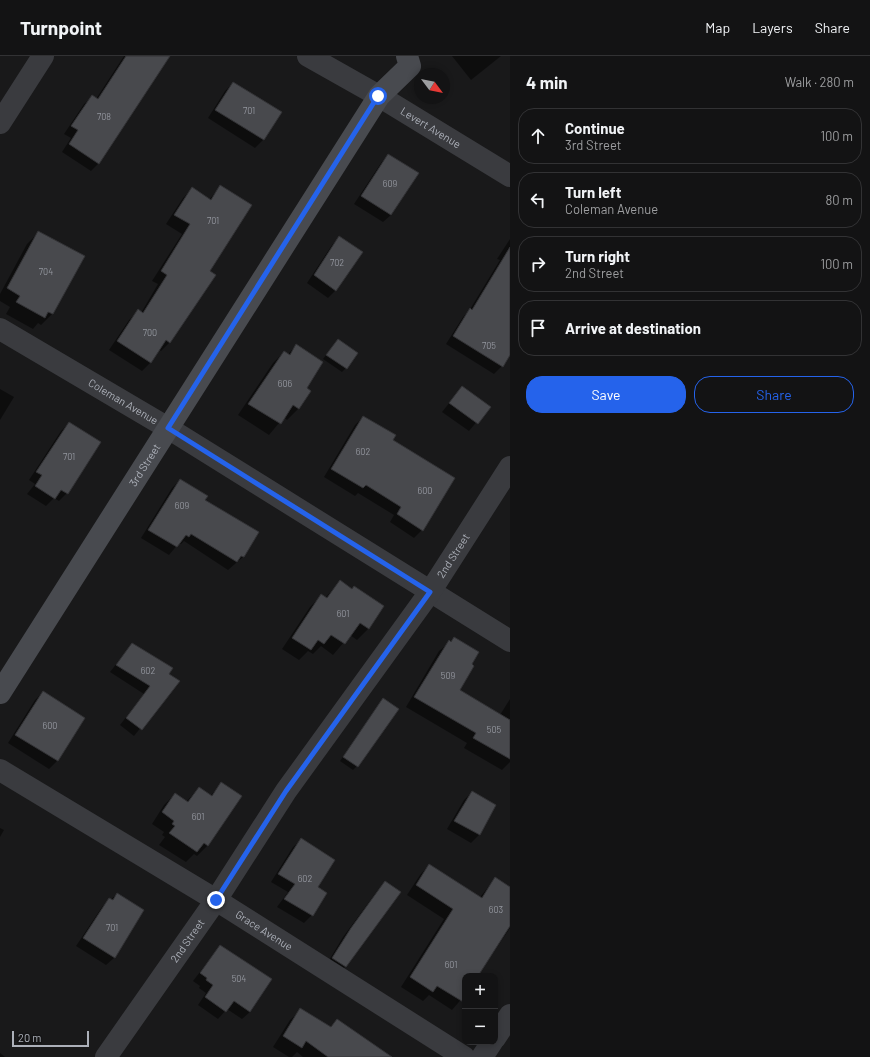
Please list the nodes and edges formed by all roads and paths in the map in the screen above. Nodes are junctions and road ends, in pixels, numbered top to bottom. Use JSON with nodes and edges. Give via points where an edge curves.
{"nodes":[{"id":1,"x":43,"y":56,"type":"edge"},
{"id":2,"x":308,"y":56,"type":"edge"},
{"id":3,"x":407,"y":56,"type":"edge"},
{"id":4,"x":378,"y":96,"type":"junction"},
{"id":5,"x":0,"y":123,"type":"edge"},
{"id":6,"x":510,"y":176,"type":"edge"},
{"id":7,"x":0,"y":329,"type":"edge"},
{"id":8,"x":168,"y":428,"type":"junction"},
{"id":9,"x":510,"y":467,"type":"edge"},
{"id":10,"x":430,"y":592,"type":"junction"},
{"id":11,"x":510,"y":641,"type":"edge"},
{"id":12,"x":0,"y":693,"type":"edge"},
{"id":13,"x":0,"y":770,"type":"edge"},
{"id":14,"x":216,"y":900,"type":"junction"},
{"id":15,"x":510,"y":1015,"type":"edge"},
{"id":16,"x":498,"y":1033,"type":"edge"},
{"id":17,"x":490,"y":1045,"type":"edge"},
{"id":18,"x":106,"y":1057,"type":"edge"},
{"id":19,"x":464,"y":1057,"type":"edge"},
{"id":20,"x":482,"y":1057,"type":"edge"}],
"edges":[{"from":1,"to":5,"type":"street"},
{"from":2,"to":4,"type":"street","name":"Levert Avenue"},
{"from":3,"to":4,"type":"street","name":"3rd Street","via":[[410,66]]},
{"from":4,"to":6,"type":"street","name":"Levert Avenue"},
{"from":4,"to":8,"type":"street","name":"3rd Street"},
{"from":7,"to":8,"type":"street","name":"Coleman Avenue"},
{"from":8,"to":10,"type":"street","name":"Coleman Avenue"},
{"from":8,"to":12,"type":"street","name":"3rd Street"},
{"from":9,"to":10,"type":"street","name":"2nd Street"},
{"from":10,"to":11,"type":"street","name":"Coleman Avenue"},
{"from":10,"to":14,"type":"street","name":"2nd Street","via":[[286,791]]},
{"from":13,"to":14,"type":"street","name":"Grace Avenue"},
{"from":14,"to":18,"type":"street","name":"2nd Street"},
{"from":14,"to":19,"type":"street","name":"Grace Avenue"},
{"from":15,"to":16,"type":"street"},
{"from":17,"to":20,"type":"street"}]}
